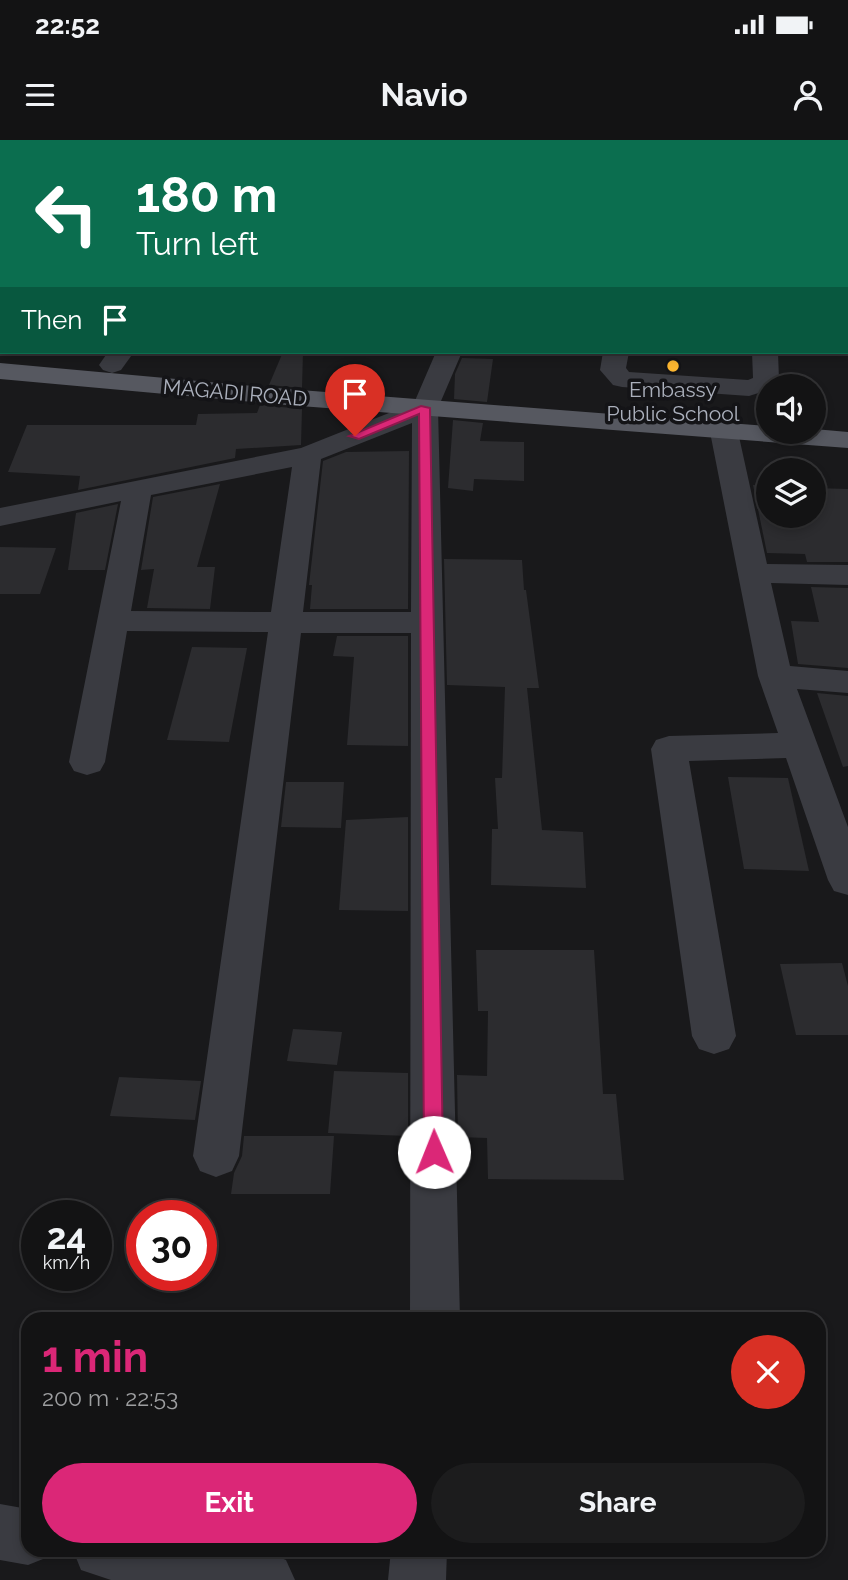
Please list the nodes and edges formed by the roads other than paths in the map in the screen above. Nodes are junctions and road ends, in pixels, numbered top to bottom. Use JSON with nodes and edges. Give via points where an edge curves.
{"nodes":[{"id":1,"x":0,"y":354,"type":"edge"},
{"id":2,"x":448,"y":354,"type":"edge"},
{"id":3,"x":616,"y":354,"type":"edge"},
{"id":4,"x":765,"y":354,"type":"edge"},
{"id":5,"x":116,"y":358,"type":"edge"},
{"id":6,"x":0,"y":371,"type":"edge"},
{"id":7,"x":639,"y":394,"type":"junction"},
{"id":8,"x":428,"y":400,"type":"junction"},
{"id":9,"x":707,"y":410,"type":"junction"},
{"id":10,"x":756,"y":416,"type":"edge"},
{"id":11,"x":826,"y":421,"type":"edge"},
{"id":12,"x":848,"y":422,"type":"edge"},
{"id":13,"x":848,"y":440,"type":"edge"},
{"id":14,"x":308,"y":455,"type":"junction"},
{"id":15,"x":138,"y":489,"type":"junction"},
{"id":16,"x":0,"y":517,"type":"edge"},
{"id":17,"x":752,"y":573,"type":"junction"},
{"id":18,"x":848,"y":575,"type":"edge"},
{"id":19,"x":113,"y":621,"type":"junction"},
{"id":20,"x":286,"y":623,"type":"junction"},
{"id":21,"x":428,"y":623,"type":"junction"},
{"id":22,"x":775,"y":676,"type":"junction"},
{"id":23,"x":848,"y":682,"type":"edge"},
{"id":24,"x":798,"y":745,"type":"junction"},
{"id":25,"x":87,"y":762,"type":"dead end"},
{"id":26,"x":838,"y":819,"type":"edge"},
{"id":27,"x":848,"y":880,"type":"edge"},
{"id":28,"x":714,"y":1035,"type":"dead end"},
{"id":29,"x":216,"y":1156,"type":"dead end"},
{"id":30,"x":435,"y":1312,"type":"edge"},
{"id":31,"x":0,"y":1532,"type":"edge"},
{"id":32,"x":21,"y":1536,"type":"edge"},
{"id":33,"x":140,"y":1557,"type":"edge"},
{"id":34,"x":419,"y":1557,"type":"edge"},
{"id":35,"x":266,"y":1580,"type":"edge"},
{"id":36,"x":417,"y":1580,"type":"edge"}],
"edges":[{"from":1,"to":5,"type":"main road","name":"MAGADI ROAD"},
{"from":2,"to":8,"type":"street"},
{"from":3,"to":7,"type":"street","via":[[613,370]]},
{"from":4,"to":9,"type":"street","via":[[766,380],[762,384]]},
{"from":5,"to":8,"type":"main road","name":"MAGADI ROAD"},
{"from":6,"to":8,"type":"main road","name":"MAGADI ROAD"},
{"from":7,"to":8,"type":"main road","name":"MAGADI ROAD"},
{"from":7,"to":9,"type":"main road","name":"MAGADI ROAD"},
{"from":8,"to":9,"type":"main road","name":"MAGADI ROAD"},
{"from":8,"to":14,"type":"street"},
{"from":8,"to":21,"type":"street"},
{"from":9,"to":10,"type":"main road","name":"MAGADI ROAD"},
{"from":9,"to":13,"type":"main road","name":"MAGADI ROAD"},
{"from":9,"to":17,"type":"street"},
{"from":11,"to":12,"type":"main road"},
{"from":14,"to":15,"type":"street"},
{"from":14,"to":20,"type":"street"},
{"from":15,"to":16,"type":"street"},
{"from":15,"to":19,"type":"street"},
{"from":17,"to":18,"type":"street"},
{"from":17,"to":22,"type":"street"},
{"from":19,"to":20,"type":"street"},
{"from":19,"to":25,"type":"street"},
{"from":20,"to":21,"type":"street"},
{"from":20,"to":29,"type":"street"},
{"from":21,"to":30,"type":"street"},
{"from":22,"to":23,"type":"street"},
{"from":22,"to":24,"type":"street"},
{"from":24,"to":26,"type":"street"},
{"from":24,"to":28,"type":"street","via":[[668,749]]},
{"from":26,"to":27,"type":"street"},
{"from":31,"to":32,"type":"street"},
{"from":33,"to":35,"type":"street"},
{"from":34,"to":36,"type":"street"}]}
